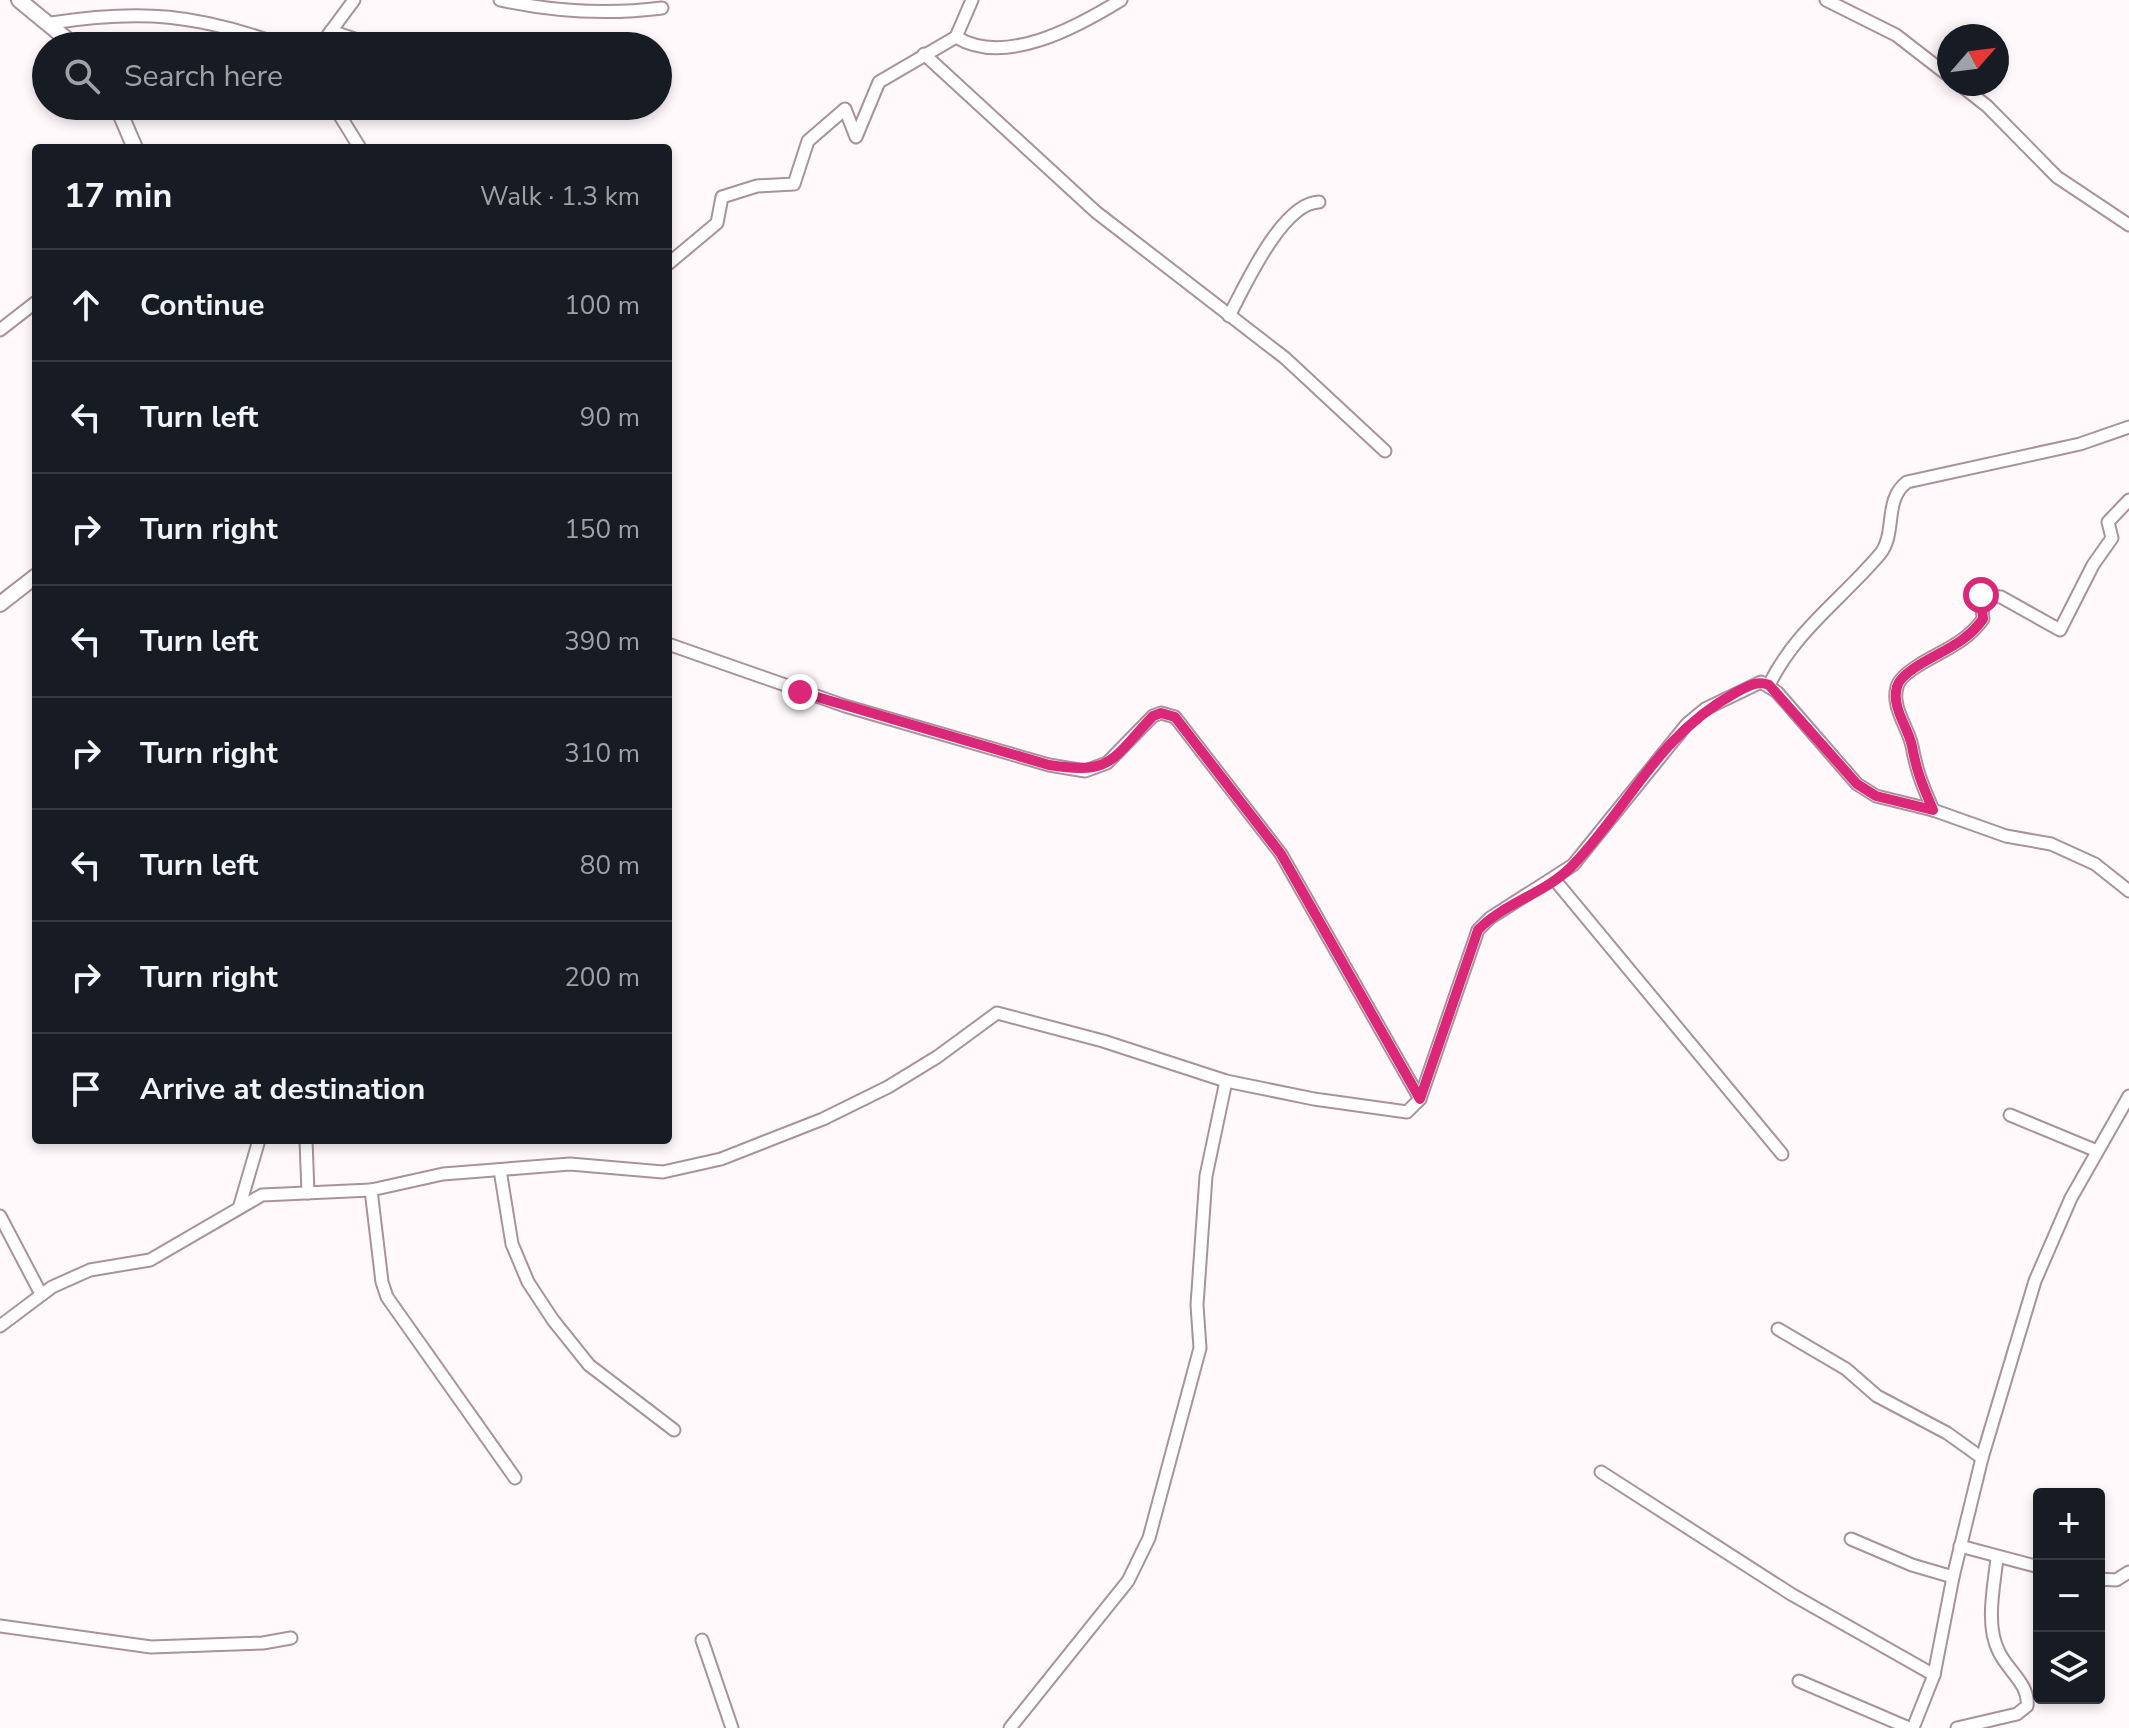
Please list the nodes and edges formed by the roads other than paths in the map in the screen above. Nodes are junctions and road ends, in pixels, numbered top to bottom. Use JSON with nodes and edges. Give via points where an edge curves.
{"nodes":[{"id":1,"x":19,"y":0,"type":"edge"},
{"id":2,"x":354,"y":0,"type":"edge"},
{"id":3,"x":500,"y":0,"type":"edge"},
{"id":4,"x":972,"y":0,"type":"edge"},
{"id":5,"x":1121,"y":0,"type":"edge"},
{"id":6,"x":1826,"y":0,"type":"edge"},
{"id":7,"x":662,"y":8,"type":"dead end"},
{"id":8,"x":51,"y":23,"type":"junction"},
{"id":9,"x":331,"y":31,"type":"joint"},
{"id":10,"x":60,"y":32,"type":"edge"},
{"id":11,"x":246,"y":32,"type":"edge"},
{"id":12,"x":334,"y":32,"type":"edge"},
{"id":13,"x":956,"y":37,"type":"junction"},
{"id":14,"x":924,"y":54,"type":"junction"},
{"id":15,"x":1937,"y":67,"type":"edge"},
{"id":16,"x":1974,"y":96,"type":"edge"},
{"id":17,"x":123,"y":120,"type":"edge"},
{"id":18,"x":343,"y":120,"type":"edge"},
{"id":19,"x":133,"y":144,"type":"edge"},
{"id":20,"x":358,"y":144,"type":"edge"},
{"id":21,"x":1319,"y":202,"type":"dead end"},
{"id":22,"x":2129,"y":225,"type":"edge"},
{"id":23,"x":672,"y":261,"type":"edge"},
{"id":24,"x":32,"y":305,"type":"edge"},
{"id":25,"x":1229,"y":316,"type":"junction"},
{"id":26,"x":0,"y":330,"type":"edge"},
{"id":27,"x":2129,"y":427,"type":"edge"},
{"id":28,"x":1385,"y":451,"type":"dead end"},
{"id":29,"x":2129,"y":500,"type":"edge"},
{"id":30,"x":32,"y":579,"type":"edge"},
{"id":31,"x":0,"y":604,"type":"edge"},
{"id":32,"x":672,"y":645,"type":"edge"},
{"id":33,"x":1769,"y":685,"type":"junction"},
{"id":34,"x":1933,"y":810,"type":"junction"},
{"id":35,"x":1554,"y":879,"type":"junction"},
{"id":36,"x":2129,"y":891,"type":"edge"},
{"id":37,"x":1226,"y":1081,"type":"junction"},
{"id":38,"x":2129,"y":1096,"type":"edge"},
{"id":39,"x":1420,"y":1099,"type":"junction"},
{"id":40,"x":2010,"y":1115,"type":"dead end"},
{"id":41,"x":258,"y":1144,"type":"edge"},
{"id":42,"x":306,"y":1144,"type":"edge"},
{"id":43,"x":2097,"y":1151,"type":"junction"},
{"id":44,"x":1782,"y":1154,"type":"dead end"},
{"id":45,"x":500,"y":1170,"type":"junction"},
{"id":46,"x":371,"y":1190,"type":"junction"},
{"id":47,"x":308,"y":1193,"type":"junction"},
{"id":48,"x":240,"y":1205,"type":"junction"},
{"id":49,"x":0,"y":1216,"type":"edge"},
{"id":50,"x":41,"y":1294,"type":"junction"},
{"id":51,"x":0,"y":1326,"type":"edge"},
{"id":52,"x":1778,"y":1329,"type":"dead end"},
{"id":53,"x":674,"y":1430,"type":"dead end"},
{"id":54,"x":1982,"y":1458,"type":"junction"},
{"id":55,"x":1601,"y":1472,"type":"dead end"},
{"id":56,"x":515,"y":1478,"type":"dead end"},
{"id":57,"x":1851,"y":1539,"type":"dead end"},
{"id":58,"x":1960,"y":1546,"type":"junction"},
{"id":59,"x":1997,"y":1558,"type":"junction"},
{"id":60,"x":2033,"y":1566,"type":"edge"},
{"id":61,"x":2129,"y":1572,"type":"edge"},
{"id":62,"x":1953,"y":1577,"type":"junction"},
{"id":63,"x":2105,"y":1579,"type":"edge"},
{"id":64,"x":0,"y":1626,"type":"edge"},
{"id":65,"x":291,"y":1638,"type":"dead end"},
{"id":66,"x":702,"y":1640,"type":"dead end"},
{"id":67,"x":1934,"y":1675,"type":"junction"},
{"id":68,"x":1799,"y":1681,"type":"dead end"},
{"id":69,"x":732,"y":1728,"type":"edge"},
{"id":70,"x":1010,"y":1728,"type":"edge"},
{"id":71,"x":1911,"y":1728,"type":"edge"},
{"id":72,"x":1957,"y":1728,"type":"edge"}],
"edges":[{"from":1,"to":8,"type":"main road"},
{"from":2,"to":9,"type":"street"},
{"from":3,"to":7,"type":"street","via":[[577,12]]},
{"from":4,"to":13,"type":"street"},
{"from":5,"to":13,"type":"street","via":[[1034,41],[980,46]]},
{"from":6,"to":15,"type":"street","via":[[1896,35]]},
{"from":8,"to":10,"type":"main road"},
{"from":8,"to":11,"type":"street","via":[[169,14]]},
{"from":9,"to":12,"type":"street"},
{"from":13,"to":14,"type":"street"},
{"from":14,"to":23,"type":"street","via":[[879,82],[856,137],[845,109],[808,141],[794,184],[757,186],[722,197],[717,223]]},
{"from":14,"to":25,"type":"street","via":[[1096,212]]},
{"from":16,"to":22,"type":"street","via":[[2057,177]]},
{"from":17,"to":19,"type":"main road"},
{"from":18,"to":20,"type":"street"},
{"from":21,"to":25,"type":"street","via":[[1299,208],[1288,219]]},
{"from":24,"to":26,"type":"street"},
{"from":25,"to":28,"type":"street","via":[[1285,358]]},
{"from":27,"to":33,"type":"street","via":[[2080,444],[1907,482],[1895,496],[1882,552],[1816,617]]},
{"from":29,"to":34,"type":"street","via":[[2108,522],[2112,538],[2060,630],[2001,597],[1981,595],[1983,619],[1970,637],[1899,681],[1895,690],[1901,725]]},
{"from":30,"to":31,"type":"main road"},
{"from":32,"to":39,"type":"street","via":[[830,701],[1085,771],[1107,763],[1153,716],[1175,717],[1281,854]]},
{"from":33,"to":34,"type":"street","via":[[1857,784],[1876,796]]},
{"from":33,"to":35,"type":"street","via":[[1751,685],[1687,724],[1573,865]]},
{"from":34,"to":36,"type":"street","via":[[1994,833],[2071,852]]},
{"from":35,"to":39,"type":"street","via":[[1478,930]]},
{"from":35,"to":44,"type":"street"},
{"from":37,"to":39,"type":"street","via":[[1396,1112],[1407,1112]]},
{"from":37,"to":45,"type":"street","via":[[997,1013],[888,1087],[721,1159],[663,1172],[570,1164]]},
{"from":37,"to":70,"type":"street","via":[[1206,1176],[1197,1305],[1200,1348],[1149,1538],[1128,1581]]},
{"from":38,"to":43,"type":"street"},
{"from":40,"to":43,"type":"street"},
{"from":41,"to":48,"type":"street"},
{"from":42,"to":47,"type":"street"},
{"from":43,"to":54,"type":"street","via":[[2035,1281]]},
{"from":45,"to":46,"type":"street","via":[[412,1178]]},
{"from":45,"to":53,"type":"street","via":[[512,1244],[553,1320],[589,1365]]},
{"from":46,"to":47,"type":"street"},
{"from":46,"to":56,"type":"street","via":[[388,1300]]},
{"from":47,"to":48,"type":"street","via":[[262,1195]]},
{"from":48,"to":50,"type":"street","via":[[150,1260],[90,1270]]},
{"from":49,"to":50,"type":"street"},
{"from":50,"to":51,"type":"street"},
{"from":52,"to":54,"type":"street"},
{"from":54,"to":58,"type":"street"},
{"from":55,"to":67,"type":"street","via":[[1791,1594]]},
{"from":57,"to":62,"type":"street"},
{"from":58,"to":59,"type":"street"},
{"from":58,"to":62,"type":"street"},
{"from":59,"to":60,"type":"street"},
{"from":59,"to":72,"type":"street","via":[[1994,1637],[2029,1696],[2027,1706],[2017,1714]]},
{"from":61,"to":63,"type":"street"},
{"from":62,"to":67,"type":"street"},
{"from":64,"to":65,"type":"street","via":[[161,1647]]},
{"from":66,"to":69,"type":"street"},
{"from":67,"to":71,"type":"street"},
{"from":68,"to":71,"type":"street"}]}
